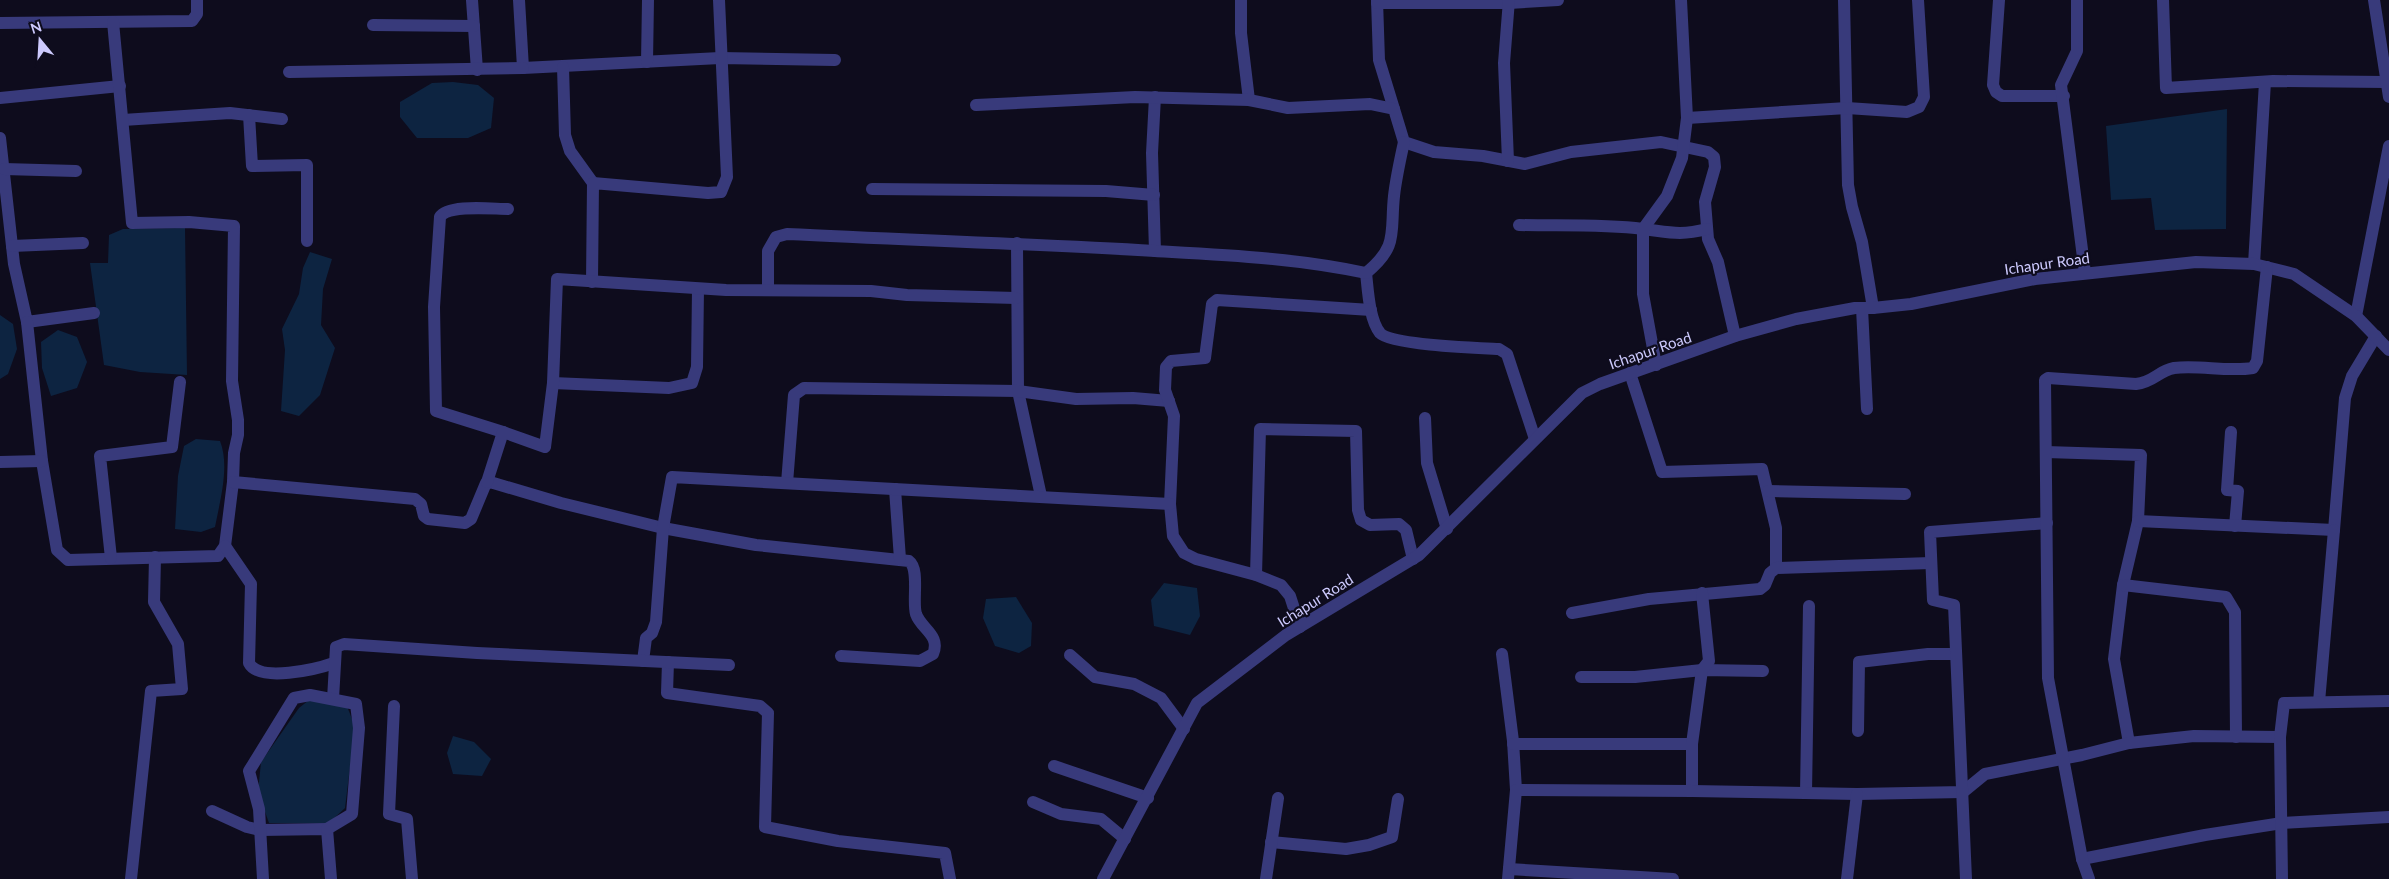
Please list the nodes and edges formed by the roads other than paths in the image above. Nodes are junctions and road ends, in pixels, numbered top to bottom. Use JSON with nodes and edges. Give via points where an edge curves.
{"nodes":[{"id":1,"x":197,"y":0,"type":"edge"},
{"id":2,"x":472,"y":0,"type":"edge"},
{"id":3,"x":519,"y":0,"type":"edge"},
{"id":4,"x":648,"y":0,"type":"edge"},
{"id":5,"x":719,"y":0,"type":"edge"},
{"id":6,"x":1241,"y":0,"type":"edge"},
{"id":7,"x":1558,"y":0,"type":"edge"},
{"id":8,"x":1681,"y":0,"type":"edge"},
{"id":9,"x":1844,"y":0,"type":"edge"},
{"id":10,"x":1918,"y":0,"type":"edge"},
{"id":11,"x":1999,"y":0,"type":"edge"},
{"id":12,"x":2077,"y":0,"type":"edge"},
{"id":13,"x":2162,"y":0,"type":"edge"},
{"id":14,"x":2374,"y":0,"type":"edge"},
{"id":15,"x":1377,"y":2,"type":"edge"},
{"id":16,"x":1509,"y":2,"type":"edge"},
{"id":17,"x":113,"y":22,"type":"junction"},
{"id":18,"x":0,"y":23,"type":"edge"},
{"id":19,"x":373,"y":26,"type":"dead end"},
{"id":20,"x":474,"y":26,"type":"junction"},
{"id":21,"x":720,"y":58,"type":"junction"},
{"id":22,"x":835,"y":60,"type":"dead end"},
{"id":23,"x":647,"y":62,"type":"junction"},
{"id":24,"x":563,"y":67,"type":"junction"},
{"id":25,"x":524,"y":68,"type":"junction"},
{"id":26,"x":478,"y":70,"type":"junction"},
{"id":27,"x":289,"y":72,"type":"dead end"},
{"id":28,"x":2265,"y":82,"type":"junction"},
{"id":29,"x":2386,"y":82,"type":"junction"},
{"id":30,"x":120,"y":86,"type":"junction"},
{"id":31,"x":2064,"y":96,"type":"junction"},
{"id":32,"x":1155,"y":97,"type":"junction"},
{"id":33,"x":2389,"y":97,"type":"edge"},
{"id":34,"x":0,"y":98,"type":"edge"},
{"id":35,"x":1249,"y":100,"type":"junction"},
{"id":36,"x":976,"y":106,"type":"dead end"},
{"id":37,"x":1848,"y":108,"type":"junction"},
{"id":38,"x":1394,"y":109,"type":"junction"},
{"id":39,"x":249,"y":115,"type":"junction"},
{"id":40,"x":1688,"y":118,"type":"junction"},
{"id":41,"x":282,"y":119,"type":"dead end"},
{"id":42,"x":123,"y":120,"type":"junction"},
{"id":43,"x":0,"y":138,"type":"edge"},
{"id":44,"x":1404,"y":142,"type":"junction"},
{"id":45,"x":2389,"y":146,"type":"edge"},
{"id":46,"x":1684,"y":147,"type":"junction"},
{"id":47,"x":1508,"y":161,"type":"junction"},
{"id":48,"x":4,"y":169,"type":"junction"},
{"id":49,"x":76,"y":171,"type":"dead end"},
{"id":50,"x":593,"y":183,"type":"junction"},
{"id":51,"x":872,"y":189,"type":"dead end"},
{"id":52,"x":1154,"y":195,"type":"junction"},
{"id":53,"x":508,"y":209,"type":"dead end"},
{"id":54,"x":1519,"y":225,"type":"dead end"},
{"id":55,"x":1643,"y":229,"type":"junction"},
{"id":56,"x":1707,"y":229,"type":"junction"},
{"id":57,"x":307,"y":240,"type":"dead end"},
{"id":58,"x":83,"y":243,"type":"dead end"},
{"id":59,"x":1017,"y":243,"type":"junction"},
{"id":60,"x":12,"y":246,"type":"junction"},
{"id":61,"x":1155,"y":251,"type":"junction"},
{"id":62,"x":2254,"y":264,"type":"junction"},
{"id":63,"x":2267,"y":267,"type":"junction"},
{"id":64,"x":1366,"y":272,"type":"junction"},
{"id":65,"x":2084,"y":273,"type":"junction"},
{"id":66,"x":592,"y":282,"type":"junction"},
{"id":67,"x":698,"y":289,"type":"junction"},
{"id":68,"x":768,"y":290,"type":"junction"},
{"id":69,"x":1016,"y":298,"type":"junction"},
{"id":70,"x":1868,"y":308,"type":"junction"},
{"id":71,"x":1371,"y":310,"type":"junction"},
{"id":72,"x":94,"y":314,"type":"dead end"},
{"id":73,"x":2356,"y":316,"type":"junction"},
{"id":74,"x":27,"y":322,"type":"junction"},
{"id":75,"x":1736,"y":336,"type":"junction"},
{"id":76,"x":2376,"y":336,"type":"junction"},
{"id":77,"x":2389,"y":350,"type":"edge"},
{"id":78,"x":1656,"y":365,"type":"junction"},
{"id":79,"x":1630,"y":373,"type":"junction"},
{"id":80,"x":180,"y":382,"type":"dead end"},
{"id":81,"x":553,"y":383,"type":"junction"},
{"id":82,"x":1018,"y":391,"type":"junction"},
{"id":83,"x":1169,"y":401,"type":"junction"},
{"id":84,"x":1867,"y":409,"type":"dead end"},
{"id":85,"x":1425,"y":418,"type":"dead end"},
{"id":86,"x":503,"y":432,"type":"junction"},
{"id":87,"x":2230,"y":432,"type":"dead end"},
{"id":88,"x":1535,"y":439,"type":"junction"},
{"id":89,"x":2046,"y":452,"type":"junction"},
{"id":90,"x":42,"y":460,"type":"junction"},
{"id":91,"x":0,"y":462,"type":"edge"},
{"id":92,"x":233,"y":482,"type":"junction"},
{"id":93,"x":487,"y":482,"type":"junction"},
{"id":94,"x":787,"y":483,"type":"junction"},
{"id":95,"x":895,"y":489,"type":"junction"},
{"id":96,"x":1768,"y":491,"type":"junction"},
{"id":97,"x":1905,"y":494,"type":"dead end"},
{"id":98,"x":1041,"y":496,"type":"junction"},
{"id":99,"x":1170,"y":504,"type":"junction"},
{"id":100,"x":2138,"y":521,"type":"junction"},
{"id":101,"x":2047,"y":523,"type":"junction"},
{"id":102,"x":2235,"y":526,"type":"junction"},
{"id":103,"x":663,"y":528,"type":"junction"},
{"id":104,"x":1447,"y":529,"type":"junction"},
{"id":105,"x":2334,"y":530,"type":"junction"},
{"id":106,"x":225,"y":546,"type":"junction"},
{"id":107,"x":155,"y":557,"type":"junction"},
{"id":108,"x":111,"y":558,"type":"junction"},
{"id":109,"x":900,"y":559,"type":"junction"},
{"id":110,"x":1413,"y":559,"type":"junction"},
{"id":111,"x":1931,"y":563,"type":"junction"},
{"id":112,"x":1776,"y":568,"type":"junction"},
{"id":113,"x":1256,"y":575,"type":"junction"},
{"id":114,"x":2123,"y":585,"type":"junction"},
{"id":115,"x":1702,"y":593,"type":"junction"},
{"id":116,"x":1809,"y":606,"type":"dead end"},
{"id":117,"x":1572,"y":613,"type":"dead end"},
{"id":118,"x":1300,"y":628,"type":"junction"},
{"id":119,"x":1502,"y":654,"type":"dead end"},
{"id":120,"x":1955,"y":654,"type":"junction"},
{"id":121,"x":841,"y":656,"type":"dead end"},
{"id":122,"x":1070,"y":656,"type":"dead end"},
{"id":123,"x":643,"y":661,"type":"junction"},
{"id":124,"x":668,"y":662,"type":"junction"},
{"id":125,"x":334,"y":663,"type":"junction"},
{"id":126,"x":729,"y":665,"type":"dead end"},
{"id":127,"x":1702,"y":670,"type":"junction"},
{"id":128,"x":1763,"y":671,"type":"dead end"},
{"id":129,"x":1581,"y":676,"type":"dead end"},
{"id":130,"x":333,"y":699,"type":"junction"},
{"id":131,"x":2319,"y":702,"type":"junction"},
{"id":132,"x":2389,"y":702,"type":"edge"},
{"id":133,"x":394,"y":706,"type":"dead end"},
{"id":134,"x":1184,"y":729,"type":"junction"},
{"id":135,"x":1858,"y":731,"type":"dead end"},
{"id":136,"x":2236,"y":736,"type":"junction"},
{"id":137,"x":2280,"y":737,"type":"junction"},
{"id":138,"x":2129,"y":743,"type":"junction"},
{"id":139,"x":1513,"y":744,"type":"junction"},
{"id":140,"x":1692,"y":744,"type":"junction"},
{"id":141,"x":2064,"y":759,"type":"junction"},
{"id":142,"x":1054,"y":766,"type":"dead end"},
{"id":143,"x":1516,"y":790,"type":"junction"},
{"id":144,"x":1692,"y":791,"type":"junction"},
{"id":145,"x":1963,"y":792,"type":"junction"},
{"id":146,"x":1806,"y":793,"type":"junction"},
{"id":147,"x":1857,"y":794,"type":"junction"},
{"id":148,"x":1148,"y":798,"type":"junction"},
{"id":149,"x":1278,"y":798,"type":"dead end"},
{"id":150,"x":1398,"y":799,"type":"dead end"},
{"id":151,"x":1033,"y":802,"type":"dead end"},
{"id":152,"x":212,"y":811,"type":"dead end"},
{"id":153,"x":2389,"y":817,"type":"edge"},
{"id":154,"x":2282,"y":823,"type":"junction"},
{"id":155,"x":327,"y":829,"type":"junction"},
{"id":156,"x":260,"y":830,"type":"junction"},
{"id":157,"x":1125,"y":839,"type":"junction"},
{"id":158,"x":1271,"y":842,"type":"junction"},
{"id":159,"x":2082,"y":859,"type":"junction"},
{"id":160,"x":1509,"y":874,"type":"edge"},
{"id":161,"x":131,"y":879,"type":"edge"},
{"id":162,"x":263,"y":879,"type":"edge"},
{"id":163,"x":331,"y":879,"type":"edge"},
{"id":164,"x":412,"y":879,"type":"edge"},
{"id":165,"x":950,"y":879,"type":"edge"},
{"id":166,"x":1103,"y":879,"type":"edge"},
{"id":167,"x":1266,"y":879,"type":"edge"},
{"id":168,"x":1673,"y":879,"type":"edge"},
{"id":169,"x":1848,"y":879,"type":"edge"},
{"id":170,"x":1966,"y":879,"type":"edge"},
{"id":171,"x":2088,"y":879,"type":"edge"},
{"id":172,"x":2282,"y":879,"type":"edge"}],
"edges":[{"from":1,"to":17,"type":"street","via":[[197,14],[192,21]]},
{"from":2,"to":20,"type":"street"},
{"from":3,"to":25,"type":"street"},
{"from":4,"to":23,"type":"street"},
{"from":5,"to":21,"type":"street"},
{"from":6,"to":35,"type":"street","via":[[1240,33]]},
{"from":7,"to":16,"type":"street"},
{"from":8,"to":40,"type":"street"},
{"from":9,"to":37,"type":"street"},
{"from":10,"to":37,"type":"street","via":[[1924,97],[1919,107],[1906,112]]},
{"from":11,"to":31,"type":"street","via":[[1993,85],[1996,92],[2002,96]]},
{"from":12,"to":31,"type":"street","via":[[2077,51],[2061,85]]},
{"from":13,"to":28,"type":"street","via":[[2166,88]]},
{"from":14,"to":29,"type":"street"},
{"from":15,"to":16,"type":"street"},
{"from":15,"to":38,"type":"street","via":[[1379,60]]},
{"from":16,"to":47,"type":"street","via":[[1504,56]]},
{"from":17,"to":18,"type":"street"},
{"from":17,"to":30,"type":"street"},
{"from":19,"to":20,"type":"street"},
{"from":20,"to":26,"type":"street"},
{"from":21,"to":22,"type":"street"},
{"from":21,"to":23,"type":"street"},
{"from":21,"to":50,"type":"street","via":[[727,177],[721,192]]},
{"from":23,"to":24,"type":"street"},
{"from":24,"to":25,"type":"street"},
{"from":24,"to":50,"type":"street","via":[[564,135],[570,151]]},
{"from":25,"to":26,"type":"street"},
{"from":26,"to":27,"type":"street"},
{"from":28,"to":29,"type":"street"},
{"from":28,"to":62,"type":"street"},
{"from":29,"to":33,"type":"street"},
{"from":30,"to":34,"type":"street"},
{"from":30,"to":42,"type":"street"},
{"from":31,"to":65,"type":"street"},
{"from":32,"to":35,"type":"street"},
{"from":32,"to":36,"type":"street"},
{"from":32,"to":52,"type":"street"},
{"from":35,"to":38,"type":"street","via":[[1288,108],[1370,104]]},
{"from":37,"to":40,"type":"street"},
{"from":37,"to":70,"type":"street","via":[[1848,185],[1862,242]]},
{"from":38,"to":44,"type":"street"},
{"from":39,"to":41,"type":"street"},
{"from":39,"to":42,"type":"street","via":[[230,113]]},
{"from":39,"to":57,"type":"street","via":[[252,166],[307,165]]},
{"from":40,"to":46,"type":"street"},
{"from":42,"to":92,"type":"street","via":[[132,223],[189,222],[234,226],[232,381],[238,435]]},
{"from":43,"to":48,"type":"street"},
{"from":44,"to":47,"type":"street","via":[[1434,152]]},
{"from":44,"to":64,"type":"street","via":[[1394,197],[1392,239],[1382,260]]},
{"from":45,"to":73,"type":"street"},
{"from":46,"to":47,"type":"street","via":[[1661,142],[1571,152],[1525,164]]},
{"from":46,"to":55,"type":"street","via":[[1666,196]]},
{"from":46,"to":56,"type":"street","via":[[1708,152],[1714,158],[1715,167],[1705,202]]},
{"from":48,"to":49,"type":"street"},
{"from":48,"to":60,"type":"street"},
{"from":50,"to":66,"type":"street"},
{"from":51,"to":52,"type":"street","via":[[1106,191]]},
{"from":52,"to":61,"type":"street"},
{"from":53,"to":86,"type":"street","via":[[455,209],[442,214],[434,307],[436,411]]},
{"from":54,"to":55,"type":"street"},
{"from":55,"to":56,"type":"street","via":[[1687,234]]},
{"from":55,"to":78,"type":"street","via":[[1643,294]]},
{"from":56,"to":75,"type":"street"},
{"from":58,"to":60,"type":"street"},
{"from":59,"to":61,"type":"street"},
{"from":59,"to":68,"type":"street","via":[[787,234],[776,237],[768,251]]},
{"from":59,"to":69,"type":"street"},
{"from":60,"to":74,"type":"street"},
{"from":61,"to":64,"type":"street","via":[[1316,262]]},
{"from":62,"to":63,"type":"street","name":"Ichapur Road"},
{"from":62,"to":65,"type":"street","name":"Ichapur Road","via":[[2196,262]]},
{"from":63,"to":73,"type":"street","name":"Ichapur Road","via":[[2294,274]]},
{"from":63,"to":89,"type":"street","via":[[2257,362],[2253,368],[2172,369],[2161,372],[2148,382],[2136,384],[2047,378]]},
{"from":64,"to":71,"type":"street"},
{"from":65,"to":70,"type":"street","name":"Ichapur Road","via":[[2035,279],[1911,304]]},
{"from":66,"to":67,"type":"street"},
{"from":66,"to":81,"type":"street","via":[[557,279]]},
{"from":67,"to":68,"type":"street"},
{"from":67,"to":81,"type":"street","via":[[698,366],[692,383],[669,388]]},
{"from":68,"to":69,"type":"street"},
{"from":69,"to":82,"type":"street"},
{"from":70,"to":75,"type":"street","name":"Ichapur Road","via":[[1796,319]]},
{"from":70,"to":84,"type":"street"},
{"from":71,"to":83,"type":"street","via":[[1215,301],[1205,358],[1167,364],[1165,390]]},
{"from":71,"to":88,"type":"street","via":[[1380,332],[1391,339],[1503,351],[1509,358]]},
{"from":72,"to":74,"type":"street"},
{"from":73,"to":76,"type":"street","name":"Ichapur Road"},
{"from":74,"to":90,"type":"street"},
{"from":75,"to":78,"type":"street","name":"Ichapur Road"},
{"from":76,"to":77,"type":"street","name":"Ichapur Road"},
{"from":76,"to":105,"type":"street","via":[[2352,376],[2345,398]]},
{"from":78,"to":79,"type":"street","name":"Ichapur Road"},
{"from":79,"to":88,"type":"street","name":"Ichapur Road","via":[[1582,394]]},
{"from":79,"to":96,"type":"street","via":[[1662,472],[1760,468]]},
{"from":80,"to":108,"type":"street","via":[[172,447],[100,456]]},
{"from":81,"to":86,"type":"street","via":[[544,447]]},
{"from":82,"to":83,"type":"street","via":[[1076,399]]},
{"from":82,"to":94,"type":"street","via":[[801,389],[794,395]]},
{"from":82,"to":98,"type":"street"},
{"from":83,"to":99,"type":"street","via":[[1174,416]]},
{"from":85,"to":104,"type":"street","via":[[1427,463]]},
{"from":86,"to":93,"type":"street"},
{"from":87,"to":102,"type":"street","via":[[2227,490],[2238,491]]},
{"from":88,"to":104,"type":"street","name":"Ichapur Road"},
{"from":89,"to":100,"type":"street","via":[[2141,455]]},
{"from":89,"to":101,"type":"street"},
{"from":90,"to":91,"type":"street"},
{"from":90,"to":108,"type":"street","via":[[57,550],[68,560]]},
{"from":92,"to":93,"type":"street","via":[[415,499],[428,519],[462,523],[471,519]]},
{"from":92,"to":106,"type":"street"},
{"from":93,"to":103,"type":"street","via":[[561,504]]},
{"from":94,"to":95,"type":"street"},
{"from":94,"to":103,"type":"street","via":[[672,477]]},
{"from":95,"to":98,"type":"street"},
{"from":95,"to":109,"type":"street"},
{"from":96,"to":97,"type":"street"},
{"from":96,"to":112,"type":"street","via":[[1776,528]]},
{"from":98,"to":99,"type":"street"},
{"from":99,"to":113,"type":"street","via":[[1172,536],[1184,553]]},
{"from":100,"to":102,"type":"street"},
{"from":100,"to":114,"type":"street"},
{"from":101,"to":111,"type":"street","via":[[1930,532]]},
{"from":101,"to":141,"type":"street","via":[[2048,678]]},
{"from":102,"to":105,"type":"street"},
{"from":103,"to":109,"type":"street","via":[[756,545]]},
{"from":103,"to":123,"type":"street","via":[[656,622],[646,638]]},
{"from":104,"to":110,"type":"street","name":"Ichapur Road"},
{"from":105,"to":131,"type":"street"},
{"from":106,"to":107,"type":"street","via":[[218,556]]},
{"from":106,"to":125,"type":"street","via":[[252,584],[249,663],[252,668],[261,672],[292,672]]},
{"from":107,"to":108,"type":"street"},
{"from":107,"to":161,"type":"street","via":[[154,602],[178,644],[182,689],[151,691]]},
{"from":109,"to":121,"type":"street","via":[[914,566],[915,613],[933,636],[933,654],[920,661]]},
{"from":110,"to":113,"type":"street","via":[[1406,530],[1399,524],[1370,525],[1360,520],[1356,431],[1260,429]]},
{"from":110,"to":118,"type":"street","name":"Ichapur Road"},
{"from":111,"to":112,"type":"street"},
{"from":111,"to":120,"type":"street","via":[[1933,600],[1954,605]]},
{"from":112,"to":115,"type":"street","via":[[1760,589]]},
{"from":113,"to":118,"type":"street","via":[[1281,585],[1287,591]]},
{"from":114,"to":136,"type":"street","via":[[2226,597],[2235,612]]},
{"from":114,"to":138,"type":"street","via":[[2114,659]]},
{"from":115,"to":117,"type":"street"},
{"from":115,"to":127,"type":"street","via":[[1709,662]]},
{"from":116,"to":146,"type":"street"},
{"from":118,"to":134,"type":"street","name":"Ichapur Road","via":[[1198,703]]},
{"from":119,"to":139,"type":"street"},
{"from":120,"to":135,"type":"street","via":[[1859,662]]},
{"from":120,"to":145,"type":"street"},
{"from":122,"to":134,"type":"street","via":[[1095,677],[1134,684],[1161,698]]},
{"from":123,"to":124,"type":"street"},
{"from":123,"to":125,"type":"street","via":[[344,644],[336,647]]},
{"from":124,"to":126,"type":"street"},
{"from":124,"to":165,"type":"street","via":[[667,692],[760,706],[768,713],[765,827],[838,841],[945,854]]},
{"from":125,"to":130,"type":"street"},
{"from":127,"to":128,"type":"street"},
{"from":127,"to":129,"type":"street","via":[[1635,677]]},
{"from":127,"to":140,"type":"street"},
{"from":130,"to":155,"type":"street","via":[[356,704],[359,728],[352,814]]},
{"from":130,"to":156,"type":"street","via":[[310,695],[294,698],[250,771],[259,809]]},
{"from":131,"to":132,"type":"street"},
{"from":131,"to":137,"type":"street","via":[[2284,703]]},
{"from":133,"to":164,"type":"street","via":[[390,814],[407,819]]},
{"from":134,"to":148,"type":"street","name":"Ichapur Road"},
{"from":136,"to":137,"type":"street"},
{"from":136,"to":138,"type":"street","via":[[2194,736]]},
{"from":137,"to":154,"type":"street"},
{"from":138,"to":141,"type":"street"},
{"from":139,"to":140,"type":"street"},
{"from":139,"to":143,"type":"street"},
{"from":140,"to":144,"type":"street"},
{"from":141,"to":145,"type":"street","via":[[1984,774]]},
{"from":141,"to":159,"type":"street"},
{"from":142,"to":148,"type":"street"},
{"from":143,"to":144,"type":"street"},
{"from":143,"to":160,"type":"street"},
{"from":144,"to":146,"type":"street"},
{"from":145,"to":147,"type":"street"},
{"from":145,"to":170,"type":"street"},
{"from":146,"to":147,"type":"street"},
{"from":147,"to":169,"type":"street"},
{"from":148,"to":157,"type":"street","name":"Ichapur Road"},
{"from":149,"to":158,"type":"street"},
{"from":150,"to":158,"type":"street","via":[[1392,838],[1346,849]]},
{"from":151,"to":157,"type":"street","via":[[1061,814],[1101,819]]},
{"from":152,"to":156,"type":"street"},
{"from":153,"to":154,"type":"street"},
{"from":154,"to":159,"type":"street"},
{"from":154,"to":172,"type":"street"},
{"from":155,"to":156,"type":"street"},
{"from":155,"to":163,"type":"street"},
{"from":156,"to":162,"type":"street"},
{"from":157,"to":166,"type":"street","name":"Ichapur Road"},
{"from":158,"to":167,"type":"street"},
{"from":159,"to":171,"type":"street"},
{"from":160,"to":168,"type":"street"}]}
